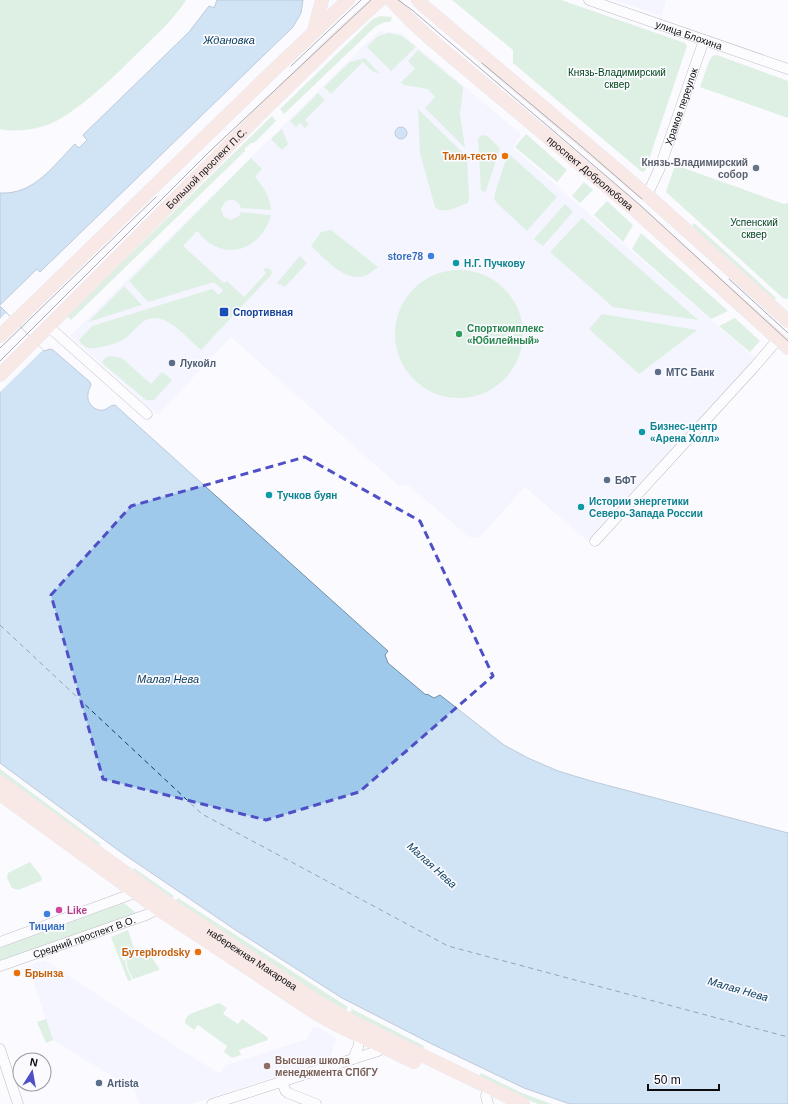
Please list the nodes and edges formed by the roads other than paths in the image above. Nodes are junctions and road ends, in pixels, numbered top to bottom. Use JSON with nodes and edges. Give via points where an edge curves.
{"nodes":[{"id":1,"x":322,"y":0,"type":"edge"},
{"id":2,"x":348,"y":0,"type":"edge"},
{"id":3,"x":380,"y":0,"type":"edge"},
{"id":4,"x":391,"y":0,"type":"edge"},
{"id":5,"x":418,"y":0,"type":"edge"},
{"id":6,"x":589,"y":0,"type":"edge"},
{"id":7,"x":314,"y":32,"type":"junction"},
{"id":8,"x":704,"y":40,"type":"junction"},
{"id":9,"x":788,"y":69,"type":"edge"},
{"id":10,"x":648,"y":195,"type":"junction"},
{"id":11,"x":788,"y":320,"type":"edge"},
{"id":12,"x":48,"y":326,"type":"junction"},
{"id":13,"x":788,"y":328,"type":"edge"},
{"id":14,"x":0,"y":336,"type":"edge"},
{"id":15,"x":778,"y":339,"type":"junction"},
{"id":16,"x":788,"y":348,"type":"edge"},
{"id":17,"x":0,"y":375,"type":"edge"},
{"id":18,"x":147,"y":414,"type":"dead end"},
{"id":19,"x":595,"y":541,"type":"dead end"},
{"id":20,"x":0,"y":782,"type":"edge"},
{"id":21,"x":0,"y":794,"type":"edge"},
{"id":22,"x":142,"y":891,"type":"junction"},
{"id":23,"x":160,"y":905,"type":"junction"},
{"id":24,"x":0,"y":942,"type":"edge"},
{"id":25,"x":0,"y":966,"type":"edge"},
{"id":26,"x":361,"y":1032,"type":"junction"},
{"id":27,"x":383,"y":1048,"type":"junction"},
{"id":28,"x":0,"y":1049,"type":"edge"},
{"id":29,"x":353,"y":1059,"type":"junction"},
{"id":30,"x":282,"y":1081,"type":"junction"},
{"id":31,"x":488,"y":1096,"type":"edge"},
{"id":32,"x":519,"y":1103,"type":"edge"},
{"id":33,"x":18,"y":1104,"type":"edge"},
{"id":34,"x":212,"y":1104,"type":"edge"},
{"id":35,"x":316,"y":1104,"type":"edge"},
{"id":36,"x":504,"y":1104,"type":"edge"}],
"edges":[{"from":1,"to":7,"type":"main road"},
{"from":2,"to":7,"type":"main road"},
{"from":3,"to":12,"type":"main road","name":"Большой проспект П.С.","via":[[268,106]]},
{"from":4,"to":15,"type":"main road","name":"проспект Добролюбова","via":[[434,42],[634,210]]},
{"from":5,"to":10,"type":"main road","name":"проспект Добролюбова"},
{"from":6,"to":8,"type":"street","name":"улица Блохина"},
{"from":7,"to":14,"type":"main road"},
{"from":8,"to":9,"type":"street","name":"улица Блохина"},
{"from":8,"to":10,"type":"street","name":"Храмов переулок","via":[[661,165]]},
{"from":10,"to":11,"type":"main road","name":"проспект Добролюбова"},
{"from":12,"to":17,"type":"main road","name":"Большой проспект П.С."},
{"from":12,"to":18,"type":"street"},
{"from":13,"to":15,"type":"main road"},
{"from":15,"to":16,"type":"main road","name":"проспект Добролюбова"},
{"from":15,"to":19,"type":"street"},
{"from":20,"to":22,"type":"main road","name":"набережная Макарова"},
{"from":21,"to":22,"type":"main road","name":"набережная Макарова"},
{"from":22,"to":23,"type":"main road","name":"набережная Макарова"},
{"from":22,"to":24,"type":"street"},
{"from":23,"to":25,"type":"street","name":"Средний проспект В.О."},
{"from":23,"to":26,"type":"main road","name":"набережная Макарова","via":[[323,1005]]},
{"from":26,"to":27,"type":"main road","name":"набережная Макарова"},
{"from":26,"to":29,"type":"street"},
{"from":26,"to":31,"type":"main road","name":"набережная Макарова"},
{"from":27,"to":29,"type":"street"},
{"from":27,"to":31,"type":"main road","name":"набережная Макарова"},
{"from":28,"to":33,"type":"street"},
{"from":29,"to":30,"type":"street"},
{"from":30,"to":34,"type":"street"},
{"from":30,"to":35,"type":"street","via":[[288,1093]]},
{"from":31,"to":32,"type":"main road","name":"набережная Макарова"},
{"from":31,"to":36,"type":"main road","name":"набережная Макарова"}]}
